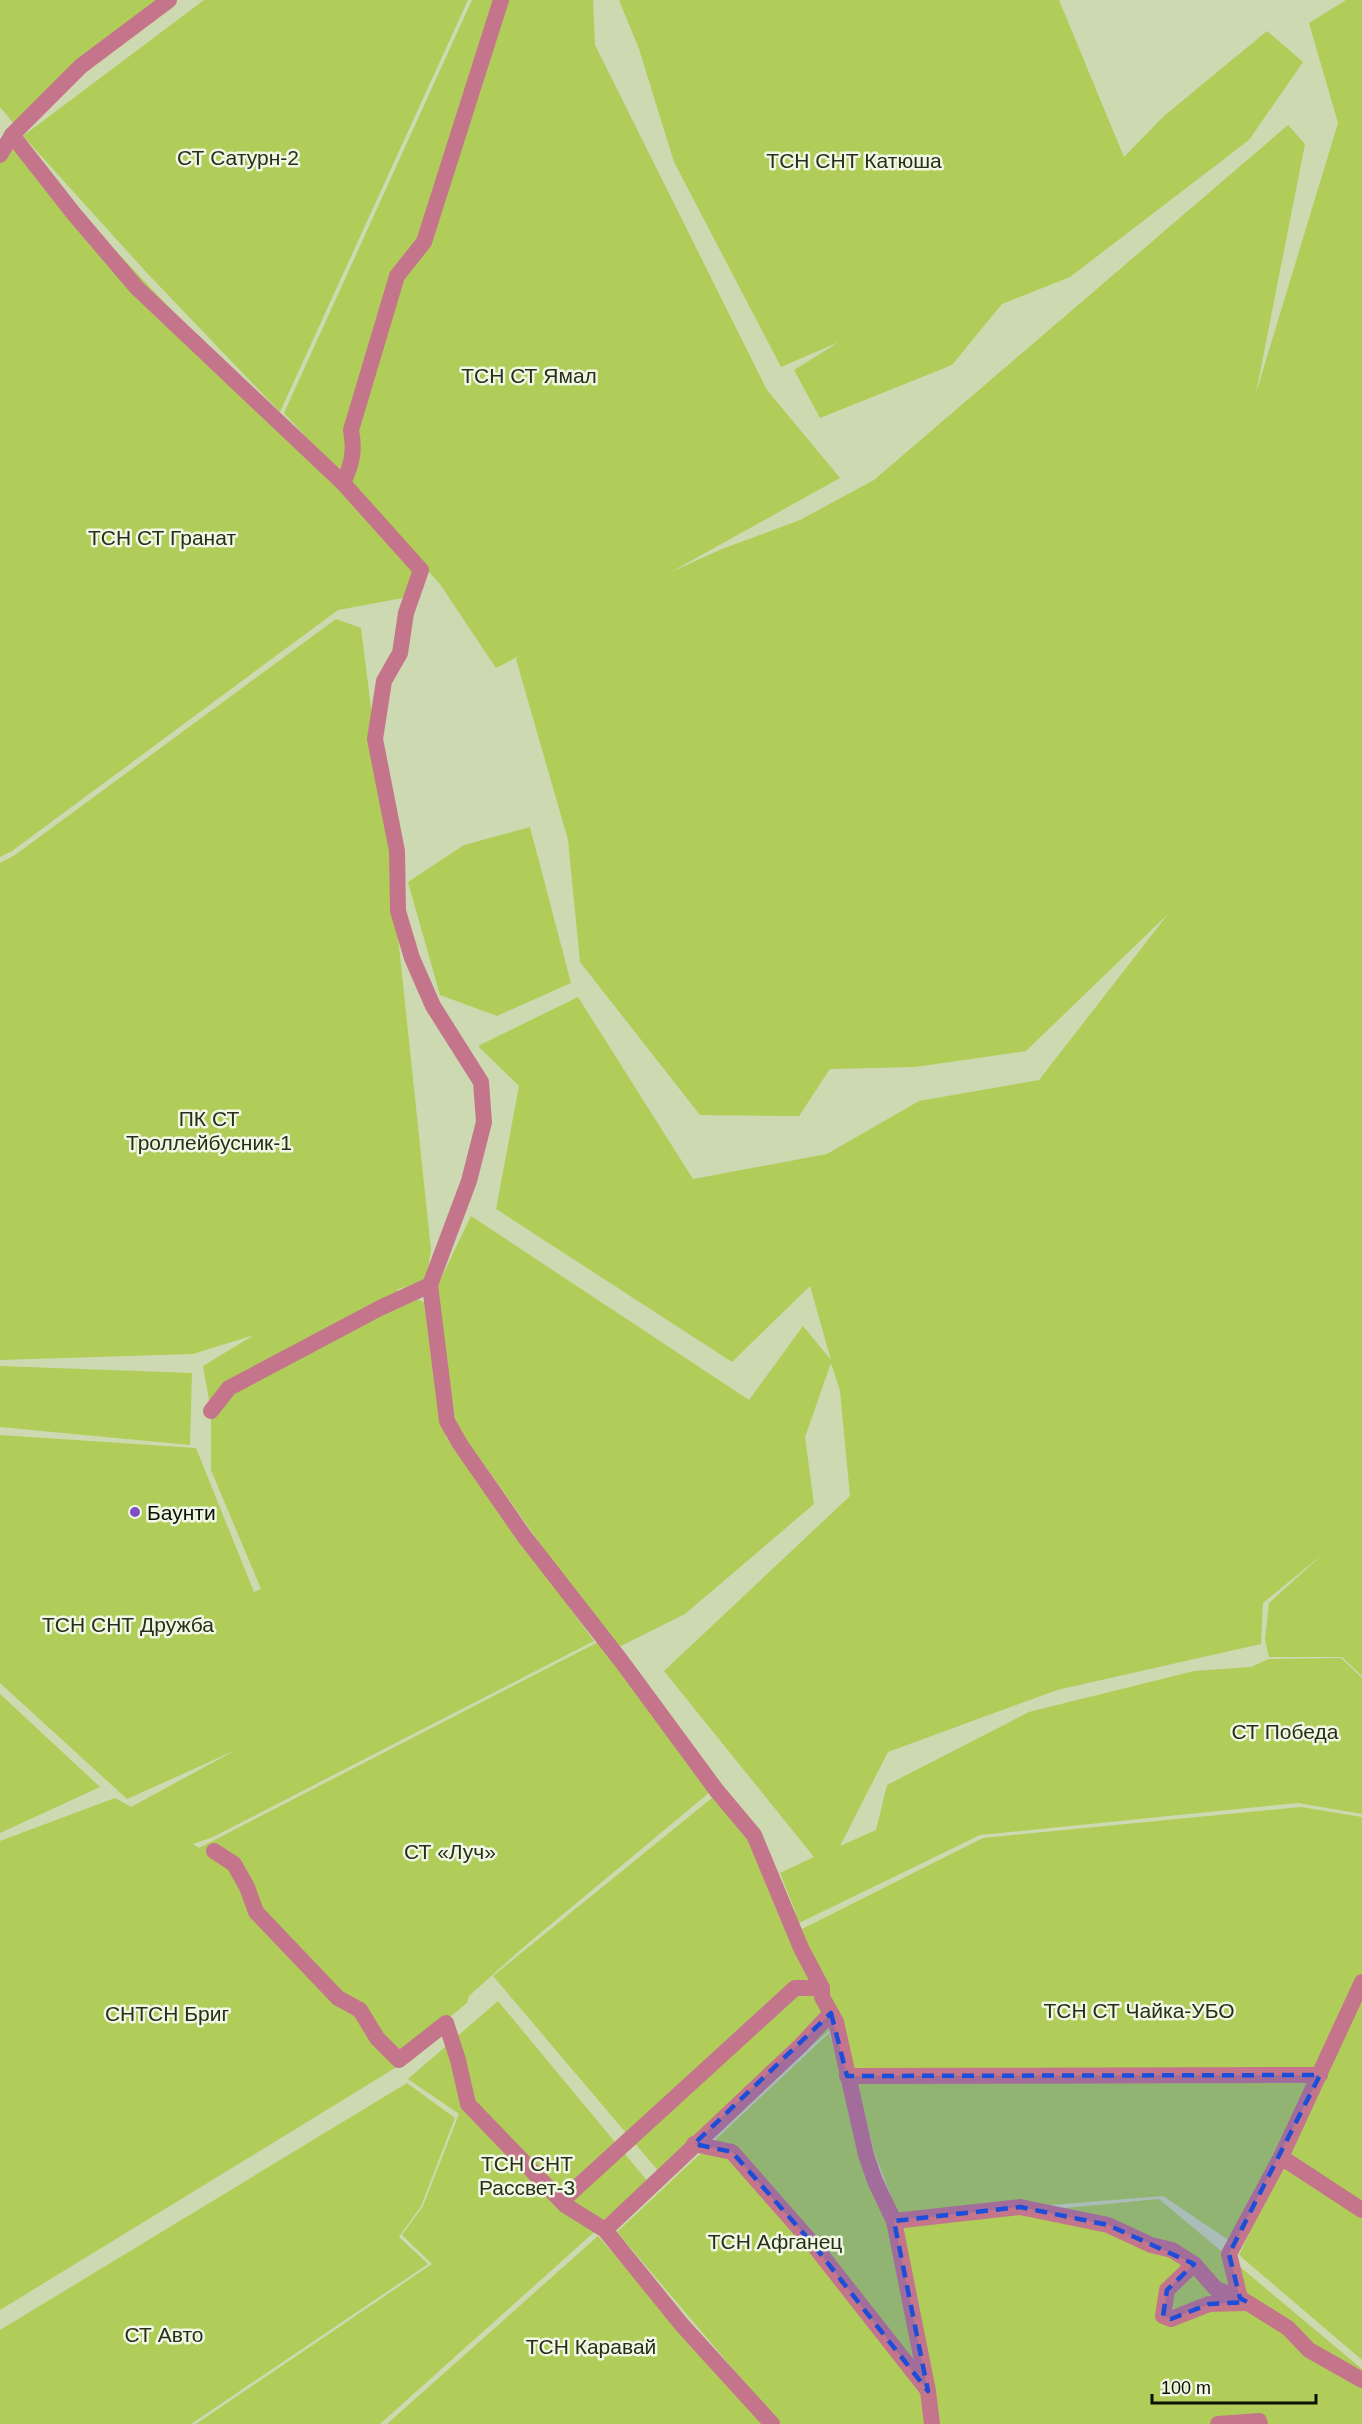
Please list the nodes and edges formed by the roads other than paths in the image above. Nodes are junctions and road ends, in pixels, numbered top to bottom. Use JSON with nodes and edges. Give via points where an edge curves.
{"nodes":[{"id":1,"x":170,"y":0,"type":"edge"},
{"id":2,"x":501,"y":0,"type":"edge"},
{"id":3,"x":12,"y":135,"type":"junction"},
{"id":4,"x":0,"y":155,"type":"edge"},
{"id":5,"x":344,"y":483,"type":"junction"},
{"id":6,"x":430,"y":1285,"type":"junction"},
{"id":7,"x":211,"y":1411,"type":"dead end"},
{"id":8,"x":214,"y":1851,"type":"dead end"},
{"id":9,"x":822,"y":1988,"type":"junction"},
{"id":10,"x":1361,"y":1988,"type":"edge"},
{"id":11,"x":831,"y":2013,"type":"junction"},
{"id":12,"x":1320,"y":2075,"type":"junction"},
{"id":13,"x":847,"y":2076,"type":"junction"},
{"id":14,"x":694,"y":2144,"type":"junction"},
{"id":15,"x":1281,"y":2157,"type":"junction"},
{"id":16,"x":563,"y":2200,"type":"junction"},
{"id":17,"x":1362,"y":2210,"type":"edge"},
{"id":18,"x":894,"y":2221,"type":"junction"},
{"id":19,"x":605,"y":2230,"type":"junction"},
{"id":20,"x":1194,"y":2264,"type":"junction"},
{"id":21,"x":1244,"y":2300,"type":"junction"},
{"id":22,"x":1362,"y":2380,"type":"edge"},
{"id":23,"x":928,"y":2391,"type":"junction"},
{"id":24,"x":772,"y":2424,"type":"edge"},
{"id":25,"x":932,"y":2424,"type":"edge"},
{"id":26,"x":1218,"y":2424,"type":"edge"},
{"id":27,"x":1260,"y":2424,"type":"edge"}],
"edges":[{"from":1,"to":3,"type":"street","via":[[81,66]]},
{"from":2,"to":5,"type":"street","via":[[424,242],[397,276],[351,430],[352,464]]},
{"from":3,"to":4,"type":"street"},
{"from":3,"to":5,"type":"street","via":[[137,288]]},
{"from":5,"to":6,"type":"street","via":[[421,570],[405,613],[399,653],[384,681],[375,739],[397,851],[398,911],[412,958],[433,1006],[481,1082],[484,1122],[471,1172]]},
{"from":6,"to":7,"type":"street","via":[[229,1388]]},
{"from":6,"to":9,"type":"street","via":[[447,1421],[524,1536],[754,1835]]},
{"from":8,"to":16,"type":"street","via":[[234,1864],[256,1912],[338,1998],[360,2010],[377,2038],[399,2060],[446,2023],[468,2104]]},
{"from":9,"to":11,"type":"street","via":[[822,1997]]},
{"from":9,"to":16,"type":"street","via":[[795,1988]]},
{"from":10,"to":12,"type":"street"},
{"from":11,"to":13,"type":"street"},
{"from":11,"to":14,"type":"street"},
{"from":12,"to":13,"type":"street"},
{"from":12,"to":15,"type":"street"},
{"from":13,"to":18,"type":"street","via":[[872,2172]]},
{"from":14,"to":19,"type":"street"},
{"from":14,"to":23,"type":"street","via":[[732,2152],[812,2242]]},
{"from":15,"to":17,"type":"street"},
{"from":15,"to":21,"type":"street","via":[[1229,2254]]},
{"from":16,"to":19,"type":"street"},
{"from":18,"to":20,"type":"street","via":[[1020,2207],[1108,2225],[1172,2250]]},
{"from":18,"to":23,"type":"street"},
{"from":19,"to":24,"type":"street","via":[[682,2325]]},
{"from":20,"to":21,"type":"street","via":[[1216,2289]]},
{"from":20,"to":21,"type":"street","via":[[1167,2290],[1163,2316],[1171,2319],[1209,2304]]},
{"from":21,"to":22,"type":"street","via":[[1288,2328],[1309,2350]]},
{"from":23,"to":25,"type":"street"},
{"from":26,"to":27,"type":"street"}]}
